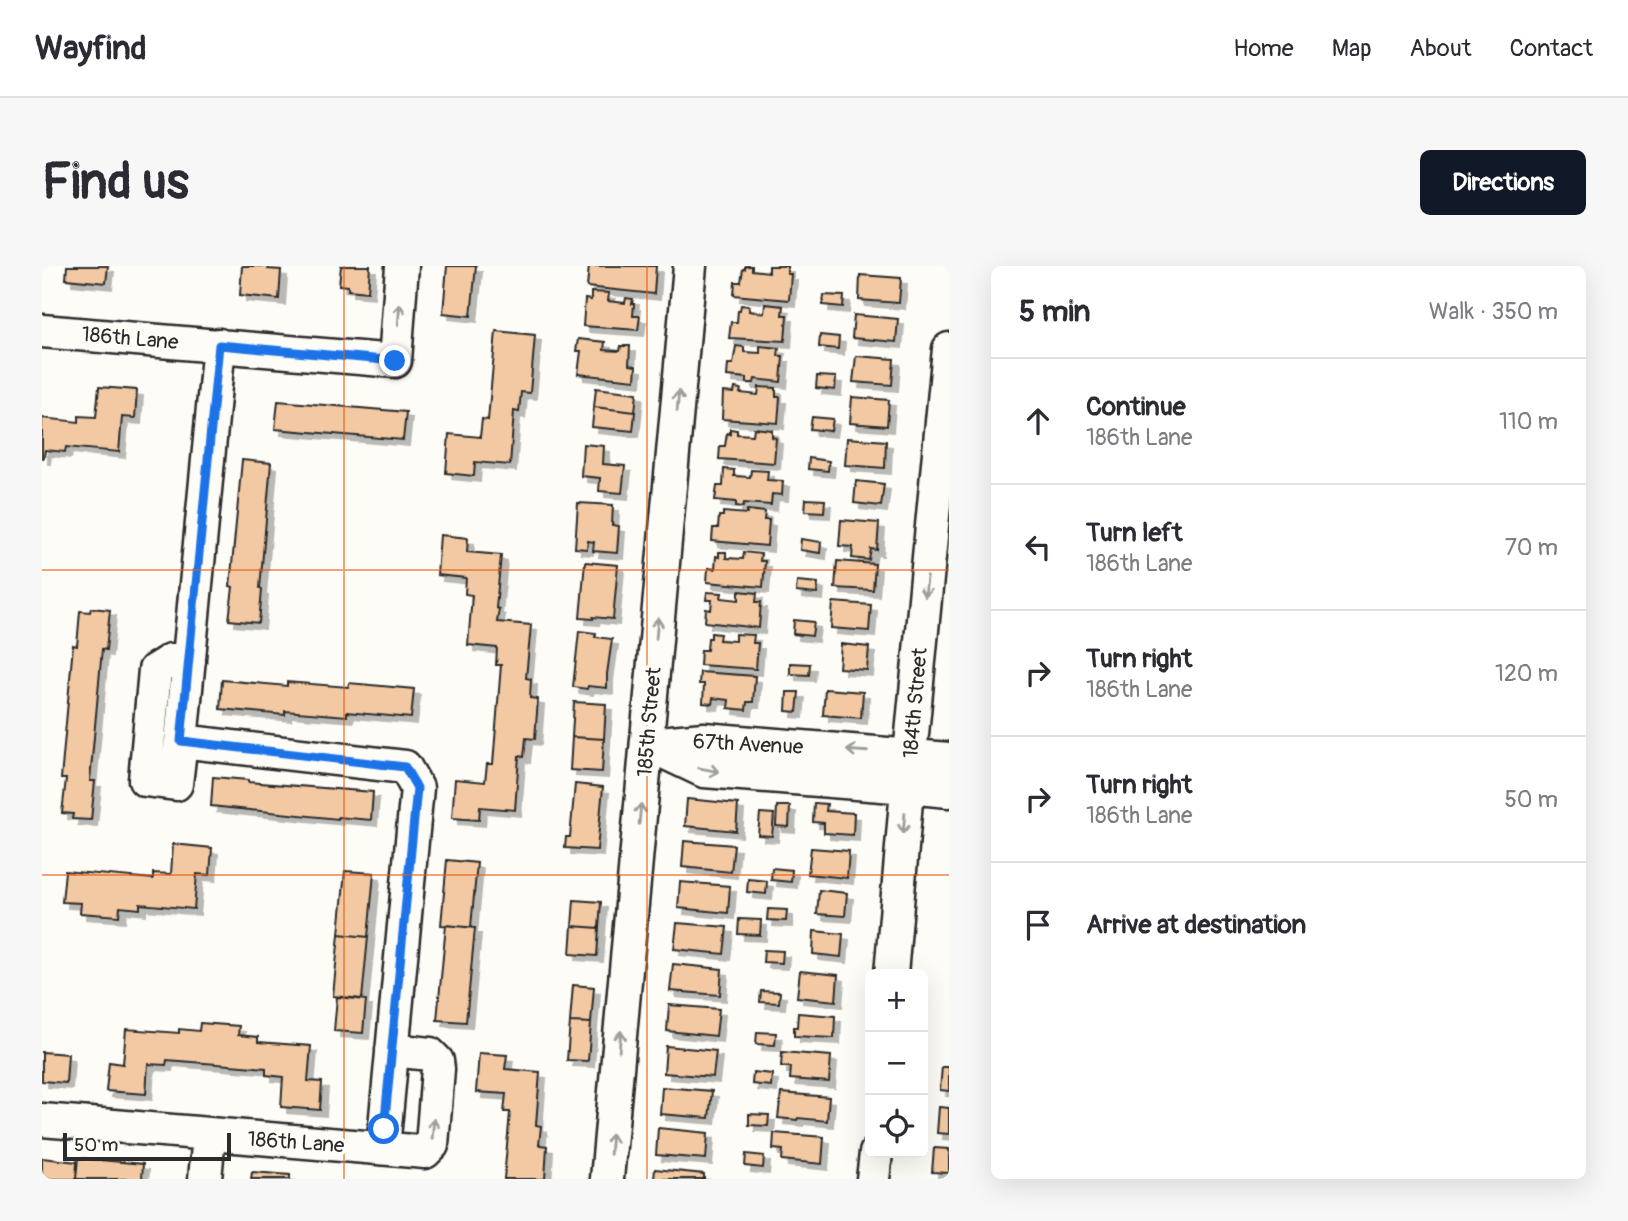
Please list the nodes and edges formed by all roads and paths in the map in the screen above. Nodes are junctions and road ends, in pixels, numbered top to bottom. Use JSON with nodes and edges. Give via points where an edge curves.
{"nodes":[{"id":1,"x":402,"y":266,"type":"edge"},
{"id":2,"x":690,"y":266,"type":"edge"},
{"id":3,"x":42,"y":331,"type":"edge"},
{"id":4,"x":219,"y":345,"type":"junction"},
{"id":5,"x":949,"y":349,"type":"edge"},
{"id":6,"x":189,"y":661,"type":"junction"},
{"id":7,"x":181,"y":741,"type":"junction"},
{"id":8,"x":647,"y":744,"type":"junction"},
{"id":9,"x":910,"y":755,"type":"junction"},
{"id":10,"x":949,"y":759,"type":"edge"},
{"id":11,"x":907,"y":787,"type":"junction"},
{"id":12,"x":949,"y":791,"type":"edge"},
{"id":13,"x":891,"y":969,"type":"edge"},
{"id":14,"x":392,"y":1050,"type":"junction"},
{"id":15,"x":42,"y":1120,"type":"edge"},
{"id":16,"x":209,"y":1135,"type":"junction"},
{"id":17,"x":383,"y":1148,"type":"junction"},
{"id":18,"x":875,"y":1158,"type":"edge"},
{"id":19,"x":205,"y":1179,"type":"edge"},
{"id":20,"x":607,"y":1179,"type":"edge"},
{"id":21,"x":873,"y":1179,"type":"edge"}],
"edges":[{"from":4,"to":1,"type":"street","name":"186th Lane","one_way":true,"via":[[395,361]]},
{"from":8,"to":2,"type":"street","name":"185th Street","one_way":true},
{"from":3,"to":4,"type":"street","name":"186th Lane"},
{"from":4,"to":6,"type":"street"},
{"from":5,"to":9,"type":"street","name":"184th Street","one_way":true},
{"from":6,"to":7,"type":"street"},
{"from":6,"to":7,"type":"street","via":[[171,660],[155,670],[145,780],[176,784]]},
{"from":7,"to":14,"type":"street","via":[[405,767],[417,788]]},
{"from":9,"to":8,"type":"street","name":"67th Avenue","one_way":true,"via":[[704,739]]},
{"from":8,"to":11,"type":"street","name":"67th Avenue","one_way":true,"via":[[704,771]]},
{"from":20,"to":8,"type":"street","name":"185th Street","one_way":true},
{"from":9,"to":10,"type":"street","name":"67th Avenue"},
{"from":9,"to":11,"type":"street","name":"184th Street"},
{"from":11,"to":12,"type":"street","name":"67th Avenue"},
{"from":11,"to":13,"type":"street","name":"184th Street","one_way":true},
{"from":14,"to":17,"type":"street"},
{"from":17,"to":14,"type":"street","name":"186th Lane","one_way":true,"via":[[425,1152],[432,1145],[437,1061],[430,1054]]},
{"from":15,"to":16,"type":"street","name":"186th Lane"},
{"from":16,"to":17,"type":"street","name":"186th Lane"},
{"from":16,"to":19,"type":"street"},
{"from":18,"to":21,"type":"street"}]}
